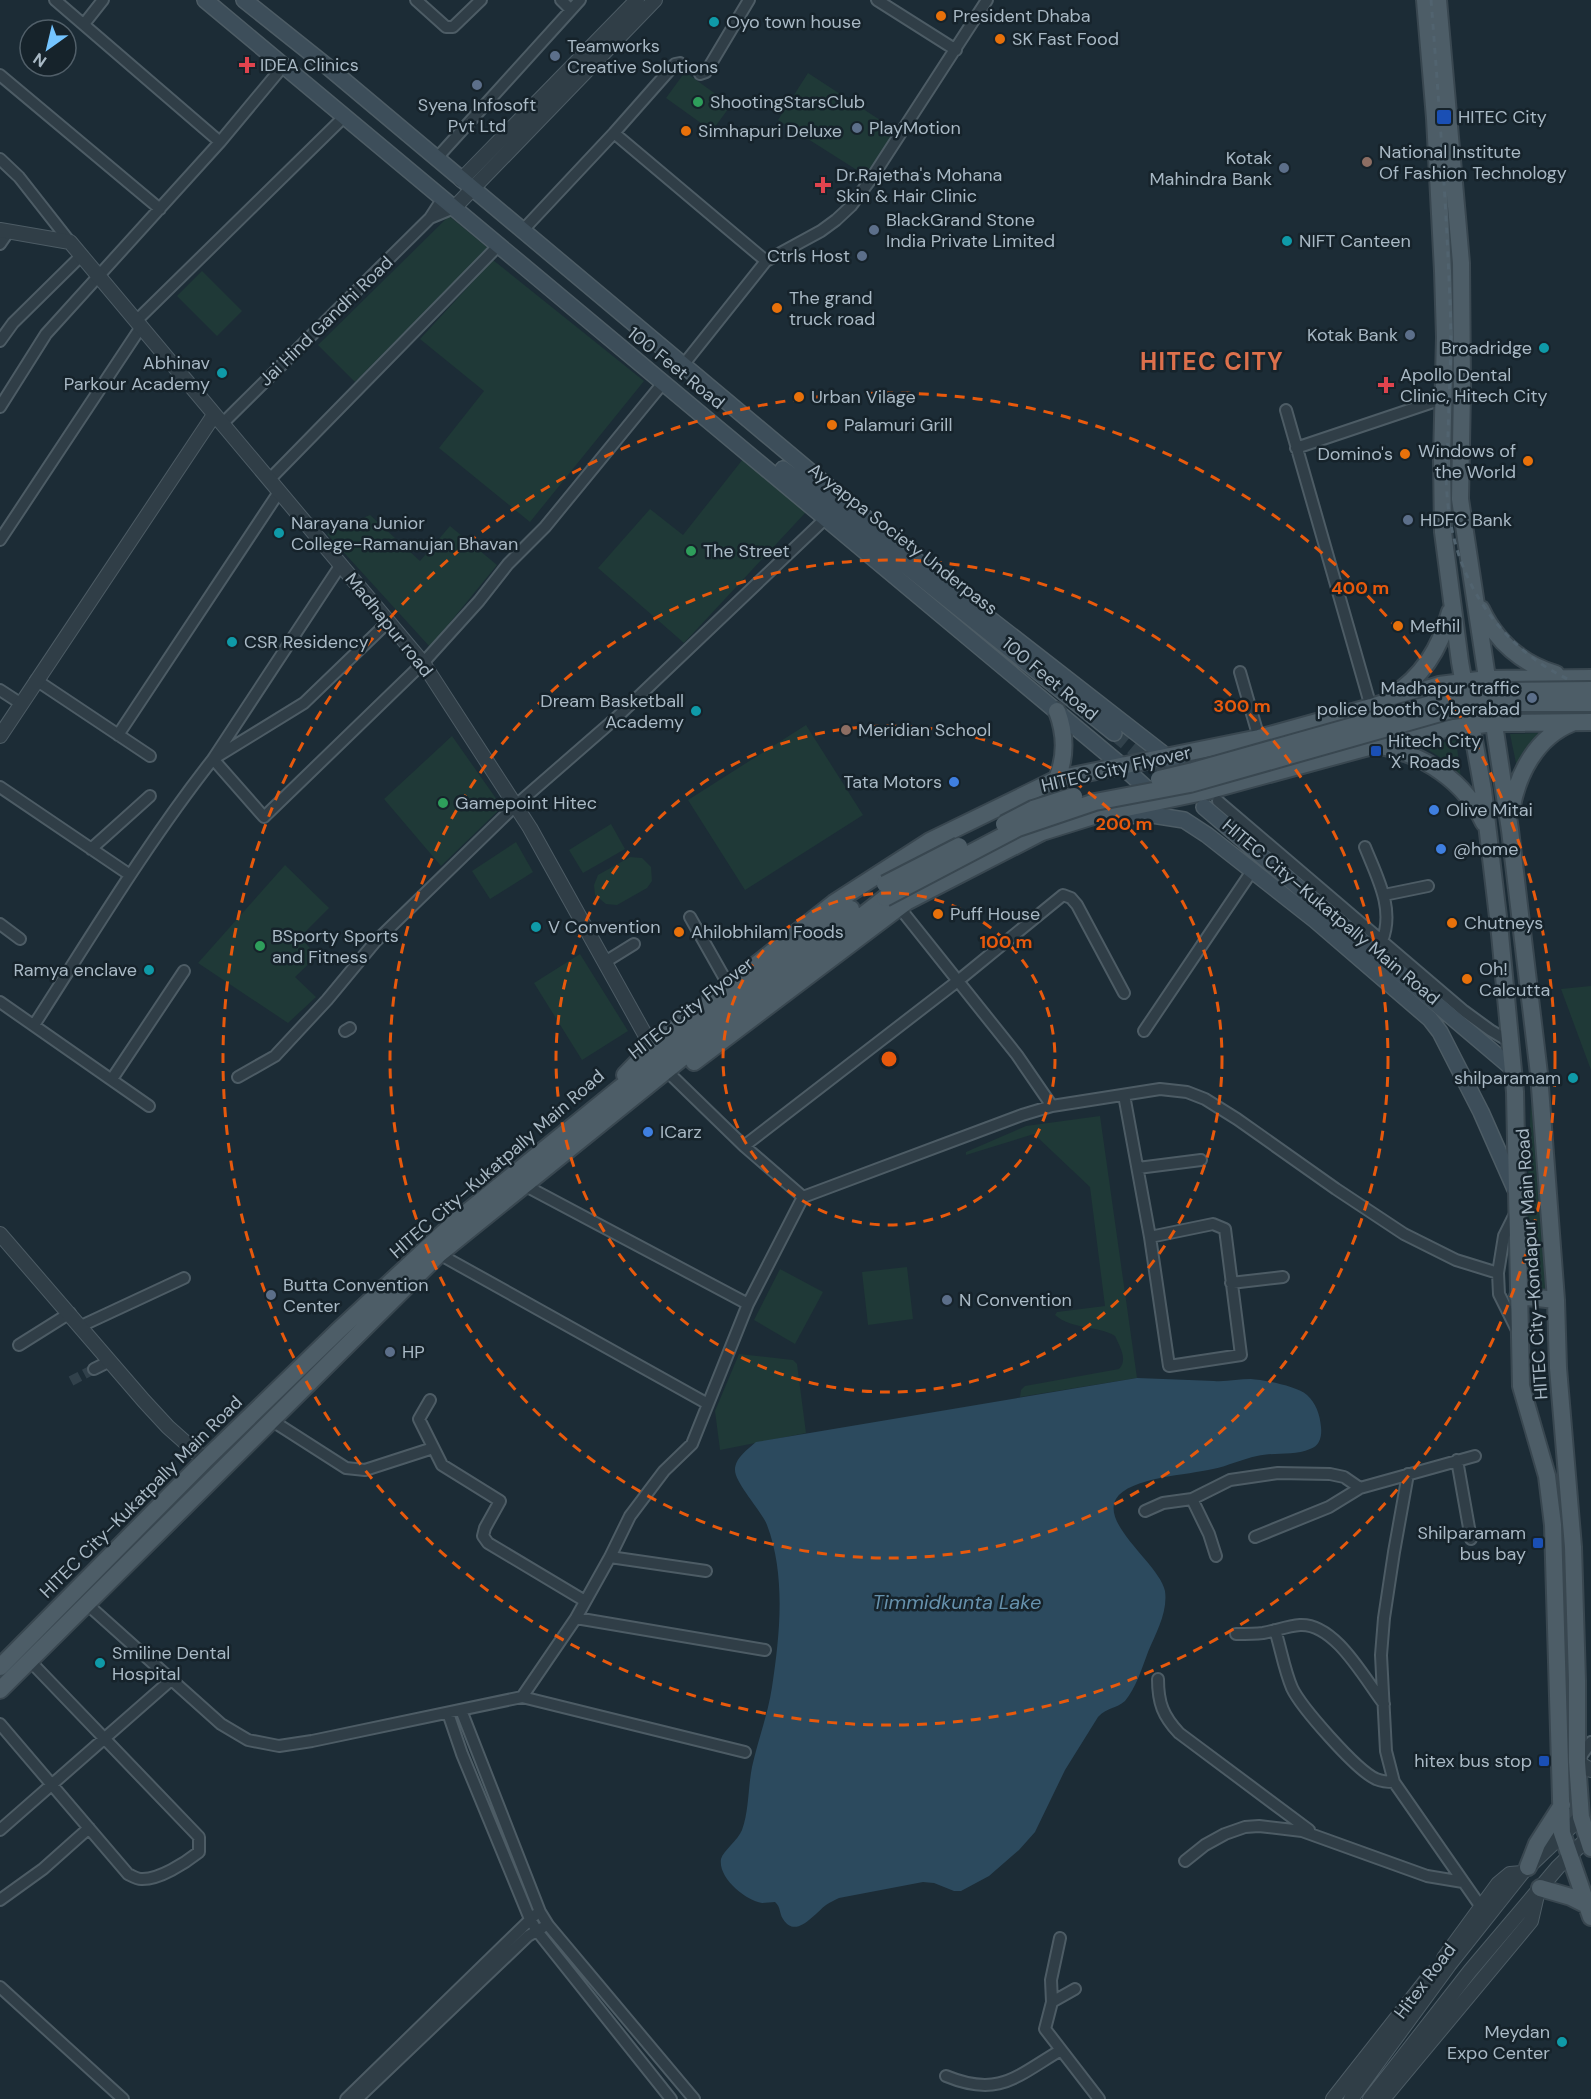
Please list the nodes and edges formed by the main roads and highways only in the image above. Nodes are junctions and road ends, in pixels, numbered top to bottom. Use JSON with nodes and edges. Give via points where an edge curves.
{"nodes":[{"id":1,"x":205,"y":0,"type":"edge"},
{"id":2,"x":244,"y":0,"type":"edge"},
{"id":3,"x":1425,"y":0,"type":"edge"},
{"id":4,"x":1438,"y":0,"type":"edge"},
{"id":5,"x":586,"y":283,"type":"junction"},
{"id":6,"x":568,"y":303,"type":"junction"},
{"id":7,"x":719,"y":429,"type":"junction"},
{"id":8,"x":1476,"y":597,"type":"junction"},
{"id":9,"x":1451,"y":605,"type":"junction"},
{"id":10,"x":1573,"y":678,"type":"junction"},
{"id":11,"x":1591,"y":678,"type":"edge"},
{"id":12,"x":1487,"y":679,"type":"junction"},
{"id":13,"x":1463,"y":681,"type":"junction"},
{"id":14,"x":1591,"y":690,"type":"edge"},
{"id":15,"x":1591,"y":702,"type":"edge"},
{"id":16,"x":1371,"y":707,"type":"junction"},
{"id":17,"x":1058,"y":711,"type":"junction"},
{"id":18,"x":1583,"y":722,"type":"edge"},
{"id":19,"x":1494,"y":723,"type":"junction"},
{"id":20,"x":1471,"y":725,"type":"junction"},
{"id":21,"x":1114,"y":733,"type":"tunnel mouth"},
{"id":22,"x":1376,"y":745,"type":"junction"},
{"id":23,"x":1166,"y":756,"type":"junction"},
{"id":24,"x":1122,"y":766,"type":"junction"},
{"id":25,"x":1057,"y":779,"type":"junction"},
{"id":26,"x":1204,"y":800,"type":"junction"},
{"id":27,"x":1161,"y":802,"type":"junction"},
{"id":28,"x":1087,"y":817,"type":"junction"},
{"id":29,"x":1510,"y":830,"type":"junction"},
{"id":30,"x":1488,"y":832,"type":"junction"},
{"id":31,"x":779,"y":972,"type":"junction"},
{"id":32,"x":1512,"y":1068,"type":"junction"},
{"id":33,"x":620,"y":1088,"type":"junction"},
{"id":34,"x":635,"y":1097,"type":"junction"},
{"id":35,"x":1518,"y":1195,"type":"junction"},
{"id":36,"x":1518,"y":1296,"type":"junction"},
{"id":37,"x":1556,"y":1300,"type":"junction"},
{"id":38,"x":0,"y":1667,"type":"edge"},
{"id":39,"x":0,"y":1690,"type":"edge"},
{"id":40,"x":1584,"y":1766,"type":"edge"},
{"id":41,"x":1562,"y":1805,"type":"junction"},
{"id":42,"x":1589,"y":1843,"type":"edge"},
{"id":43,"x":1525,"y":1870,"type":"road end"},
{"id":44,"x":1539,"y":1889,"type":"road end"},
{"id":45,"x":1589,"y":1911,"type":"edge"}],
"edges":[{"from":1,"to":6,"type":"main road","name":"100 Feet Road"},
{"from":2,"to":5,"type":"main road","name":"100 Feet Road"},
{"from":3,"to":9,"type":"main road","name":"HITEC City–Kondapur Main Road","via":[[1443,271],[1443,532]]},
{"from":4,"to":8,"type":"main road","via":[[1461,263],[1460,499]]},
{"from":5,"to":6,"type":"main road"},
{"from":5,"to":23,"type":"main road","name":"100 Feet Road","via":[[936,577]]},
{"from":6,"to":7,"type":"main road","name":"100 Feet Road"},
{"from":7,"to":17,"type":"main road","name":"100 Feet Road"},
{"from":7,"to":21,"type":"main road","name":"Ayyappa Society Underpass","via":[[814,492]]},
{"from":8,"to":10,"type":"main road","via":[[1490,626],[1512,652],[1553,674]]},
{"from":8,"to":12,"type":"main road","name":"HITEC City–Kondapur Main Road"},
{"from":9,"to":13,"type":"main road","name":"HITEC City–Kondapur Main Road"},
{"from":9,"to":16,"type":"main road","via":[[1444,631],[1428,663],[1397,692]]},
{"from":10,"to":11,"type":"main road"},
{"from":10,"to":12,"type":"main road","name":"HITEC City–Kukatpally Main Road"},
{"from":12,"to":13,"type":"main road","name":"HITEC City–Kukatpally Main Road"},
{"from":12,"to":19,"type":"main road","name":"HITEC City–Kondapur Main Road"},
{"from":13,"to":16,"type":"main road","name":"HITEC City–Kukatpally Main Road"},
{"from":13,"to":20,"type":"main road","name":"HITEC City–Kondapur Main Road"},
{"from":14,"to":31,"type":"main road","name":"HITEC City Flyover","bridge":true,"via":[[1459,696],[1193,771],[1084,793],[1033,809],[885,884]]},
{"from":15,"to":31,"type":"main road","name":"HITEC City Flyover","bridge":true,"via":[[1458,708],[1190,784],[1060,812],[1018,828],[885,898]]},
{"from":16,"to":23,"type":"main road","name":"HITEC City–Kukatpally Main Road","via":[[1258,738]]},
{"from":17,"to":24,"type":"main road","name":"100 Feet Road"},
{"from":17,"to":25,"type":"main road","via":[[1065,748]]},
{"from":18,"to":19,"type":"main road","name":"HITEC City–Kukatpally Main Road"},
{"from":18,"to":29,"type":"main road","via":[[1554,732],[1535,752],[1513,798]]},
{"from":19,"to":20,"type":"main road","name":"HITEC City–Kukatpally Main Road"},
{"from":19,"to":29,"type":"main road","name":"HITEC City–Kondapur Main Road"},
{"from":20,"to":22,"type":"main road","name":"HITEC City–Kukatpally Main Road"},
{"from":20,"to":30,"type":"main road","name":"HITEC City–Kondapur Main Road"},
{"from":22,"to":26,"type":"main road","name":"HITEC City–Kukatpally Main Road"},
{"from":22,"to":30,"type":"main road","via":[[1402,751],[1437,768],[1472,804]]},
{"from":23,"to":24,"type":"main road","name":"HITEC City–Kukatpally Main Road"},
{"from":23,"to":26,"type":"main road","name":"100 Feet Road"},
{"from":24,"to":25,"type":"main road","name":"HITEC City–Kukatpally Main Road"},
{"from":24,"to":27,"type":"main road","name":"100 Feet Road"},
{"from":25,"to":33,"type":"main road","name":"HITEC City–Kukatpally Main Road","via":[[930,841],[834,903],[652,1047],[628,1071]]},
{"from":26,"to":27,"type":"main road","name":"HITEC City–Kukatpally Main Road"},
{"from":26,"to":32,"type":"main road"},
{"from":27,"to":28,"type":"main road","name":"HITEC City–Kukatpally Main Road"},
{"from":28,"to":34,"type":"main road","name":"HITEC City–Kukatpally Main Road","via":[[1042,832],[899,907],[726,1039],[673,1077]]},
{"from":28,"to":35,"type":"main road","name":"HITEC City–Kukatpally Main Road","via":[[1146,814],[1184,820],[1315,920],[1430,1019],[1481,1112]]},
{"from":29,"to":37,"type":"main road","name":"HITEC City–Kondapur Main Road","via":[[1539,1074]]},
{"from":30,"to":32,"type":"main road","name":"HITEC City–Kondapur Main Road"},
{"from":31,"to":33,"type":"main road","name":"HITEC City Flyover"},
{"from":31,"to":34,"type":"main road","name":"HITEC City Flyover"},
{"from":32,"to":35,"type":"main road","name":"HITEC City–Kondapur Main Road"},
{"from":33,"to":38,"type":"main road","name":"HITEC City–Kukatpally Main Road","via":[[455,1222],[339,1330]]},
{"from":34,"to":39,"type":"main road","name":"HITEC City–Kukatpally Main Road","via":[[439,1254]]},
{"from":35,"to":36,"type":"main road","name":"HITEC City–Kondapur Main Road"},
{"from":36,"to":37,"type":"main road"},
{"from":36,"to":41,"type":"main road","name":"HITEC City–Kondapur Main Road","via":[[1521,1386],[1545,1468],[1552,1525]]},
{"from":37,"to":40,"type":"main road","name":"HITEC City–Kondapur Main Road"},
{"from":40,"to":42,"type":"main road","name":"HITEC City–Kondapur Main Road","via":[[1581,1817]]},
{"from":41,"to":43,"type":"main road"},
{"from":41,"to":45,"type":"main road","name":"HITEC City–Kondapur Main Road","via":[[1562,1833]]},
{"from":44,"to":45,"type":"main road","via":[[1571,1897]]}]}
